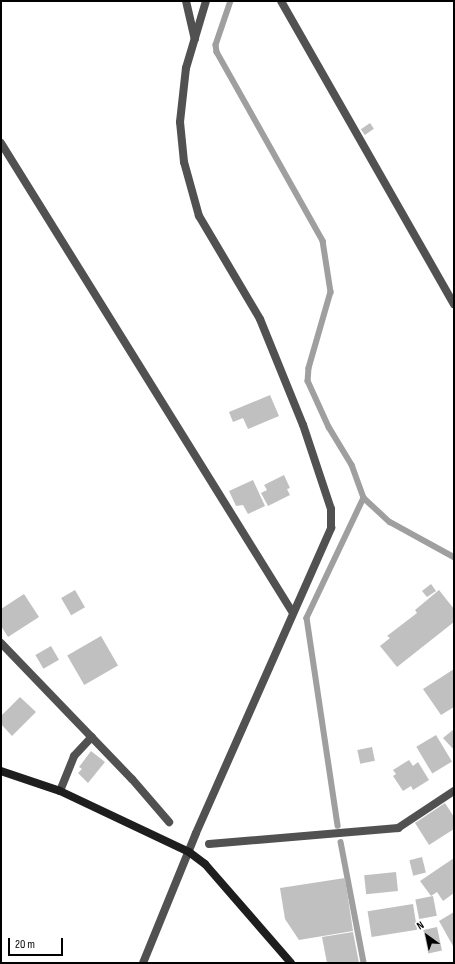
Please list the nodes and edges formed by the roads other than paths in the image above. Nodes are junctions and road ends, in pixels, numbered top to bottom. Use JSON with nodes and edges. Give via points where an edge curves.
{"nodes":[{"id":1,"x":186,"y":1,"type":"edge"},
{"id":2,"x":206,"y":1,"type":"edge"},
{"id":3,"x":281,"y":1,"type":"edge"},
{"id":4,"x":195,"y":39,"type":"junction"},
{"id":5,"x":1,"y":143,"type":"edge"},
{"id":6,"x":454,"y":304,"type":"edge"},
{"id":7,"x":293,"y":613,"type":"junction"},
{"id":8,"x":1,"y":643,"type":"edge"},
{"id":9,"x":92,"y":737,"type":"junction"},
{"id":10,"x":1,"y":771,"type":"edge"},
{"id":11,"x":60,"y":791,"type":"junction"},
{"id":12,"x":454,"y":791,"type":"edge"},
{"id":13,"x":169,"y":822,"type":"dead end"},
{"id":14,"x":209,"y":844,"type":"dead end"},
{"id":15,"x":189,"y":852,"type":"junction"},
{"id":16,"x":143,"y":963,"type":"edge"},
{"id":17,"x":291,"y":963,"type":"edge"}],
"edges":[{"from":1,"to":4,"type":"street"},
{"from":2,"to":4,"type":"street"},
{"from":3,"to":6,"type":"street"},
{"from":4,"to":7,"type":"street","via":[[186,68],[180,122],[184,162],[199,216],[260,319],[303,425],[331,509],[331,528]]},
{"from":5,"to":7,"type":"street"},
{"from":7,"to":15,"type":"street"},
{"from":8,"to":9,"type":"street"},
{"from":9,"to":11,"type":"street","via":[[74,756]]},
{"from":9,"to":13,"type":"street"},
{"from":10,"to":11,"type":"street"},
{"from":11,"to":15,"type":"street"},
{"from":12,"to":14,"type":"street","via":[[398,828]]},
{"from":15,"to":16,"type":"street"},
{"from":15,"to":17,"type":"street","via":[[205,864]]}]}
